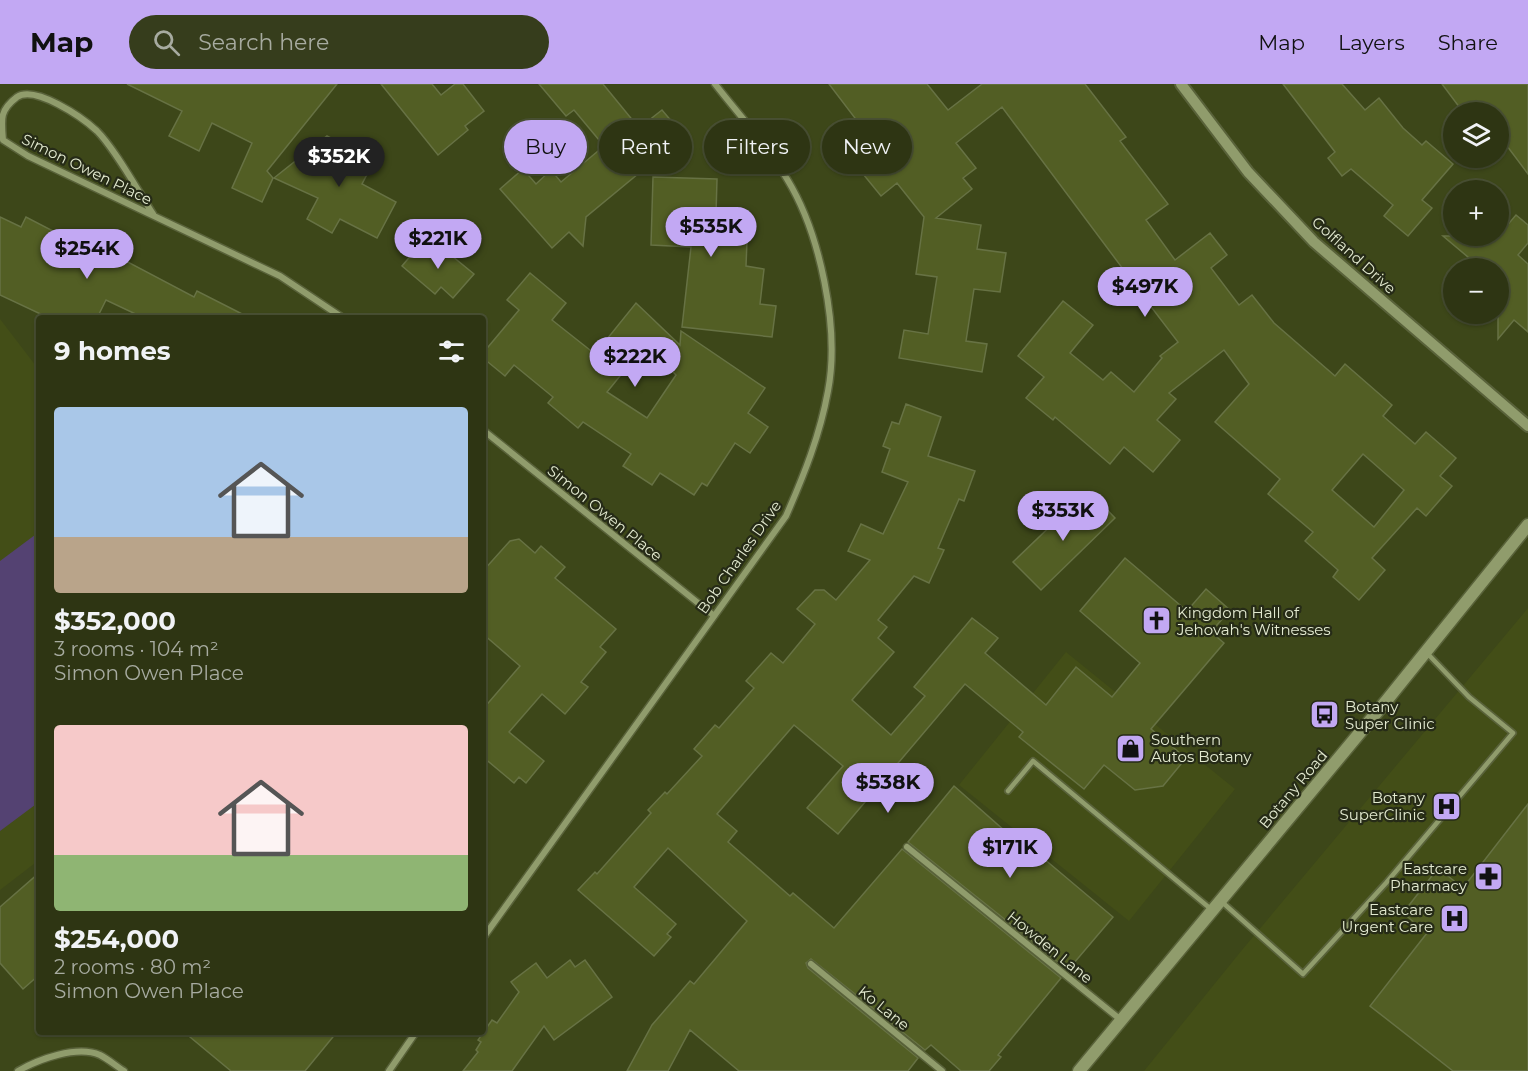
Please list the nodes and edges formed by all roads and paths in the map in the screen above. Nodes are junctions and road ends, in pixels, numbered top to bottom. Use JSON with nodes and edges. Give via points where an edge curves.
{"nodes":[{"id":1,"x":715,"y":84,"type":"edge"},
{"id":2,"x":1181,"y":84,"type":"edge"},
{"id":3,"x":153,"y":214,"type":"junction"},
{"id":4,"x":338,"y":315,"type":"edge"},
{"id":5,"x":1528,"y":426,"type":"edge"},
{"id":6,"x":486,"y":432,"type":"edge"},
{"id":7,"x":1528,"y":525,"type":"edge"},
{"id":8,"x":713,"y":615,"type":"junction"},
{"id":9,"x":1426,"y":652,"type":"junction"},
{"id":10,"x":1008,"y":792,"type":"dead end"},
{"id":11,"x":907,"y":847,"type":"dead end"},
{"id":12,"x":1216,"y":905,"type":"junction"},
{"id":13,"x":486,"y":934,"type":"edge"},
{"id":14,"x":811,"y":964,"type":"dead end"},
{"id":15,"x":1121,"y":1020,"type":"junction"},
{"id":16,"x":414,"y":1035,"type":"edge"},
{"id":17,"x":18,"y":1071,"type":"edge"},
{"id":18,"x":124,"y":1071,"type":"edge"},
{"id":19,"x":389,"y":1071,"type":"edge"},
{"id":20,"x":942,"y":1071,"type":"edge"},
{"id":21,"x":1079,"y":1071,"type":"edge"}],
"edges":[{"from":1,"to":8,"type":"street","name":"Bob Charles Drive","via":[[787,180],[820,255],[831,322],[829,388],[813,453],[786,516]]},
{"from":2,"to":5,"type":"street","name":"Golfland Drive","via":[[1248,172],[1314,242]]},
{"from":3,"to":3,"type":"street","name":"Simon Owen Place","via":[[28,156],[3,140],[1,118],[5,105],[23,93],[42,94],[96,131]]},
{"from":3,"to":4,"type":"street","name":"Simon Owen Place","via":[[280,276]]},
{"from":6,"to":8,"type":"street","name":"Simon Owen Place"},
{"from":7,"to":9,"type":"main road","name":"Botany Road"},
{"from":8,"to":13,"type":"street","name":"Bob Charles Drive"},
{"from":9,"to":12,"type":"main road","name":"Botany Road"},
{"from":9,"to":12,"type":"lane","via":[[1469,697],[1513,733],[1303,974]]},
{"from":10,"to":12,"type":"lane","via":[[1033,761]]},
{"from":11,"to":15,"type":"street","name":"Howden Lane"},
{"from":12,"to":15,"type":"main road","name":"Botany Road"},
{"from":14,"to":20,"type":"street","name":"Ko Lane"},
{"from":15,"to":21,"type":"main road","name":"Botany Road"},
{"from":16,"to":19,"type":"street"},
{"from":17,"to":18,"type":"street","via":[[60,1053],[98,1054]]}]}
